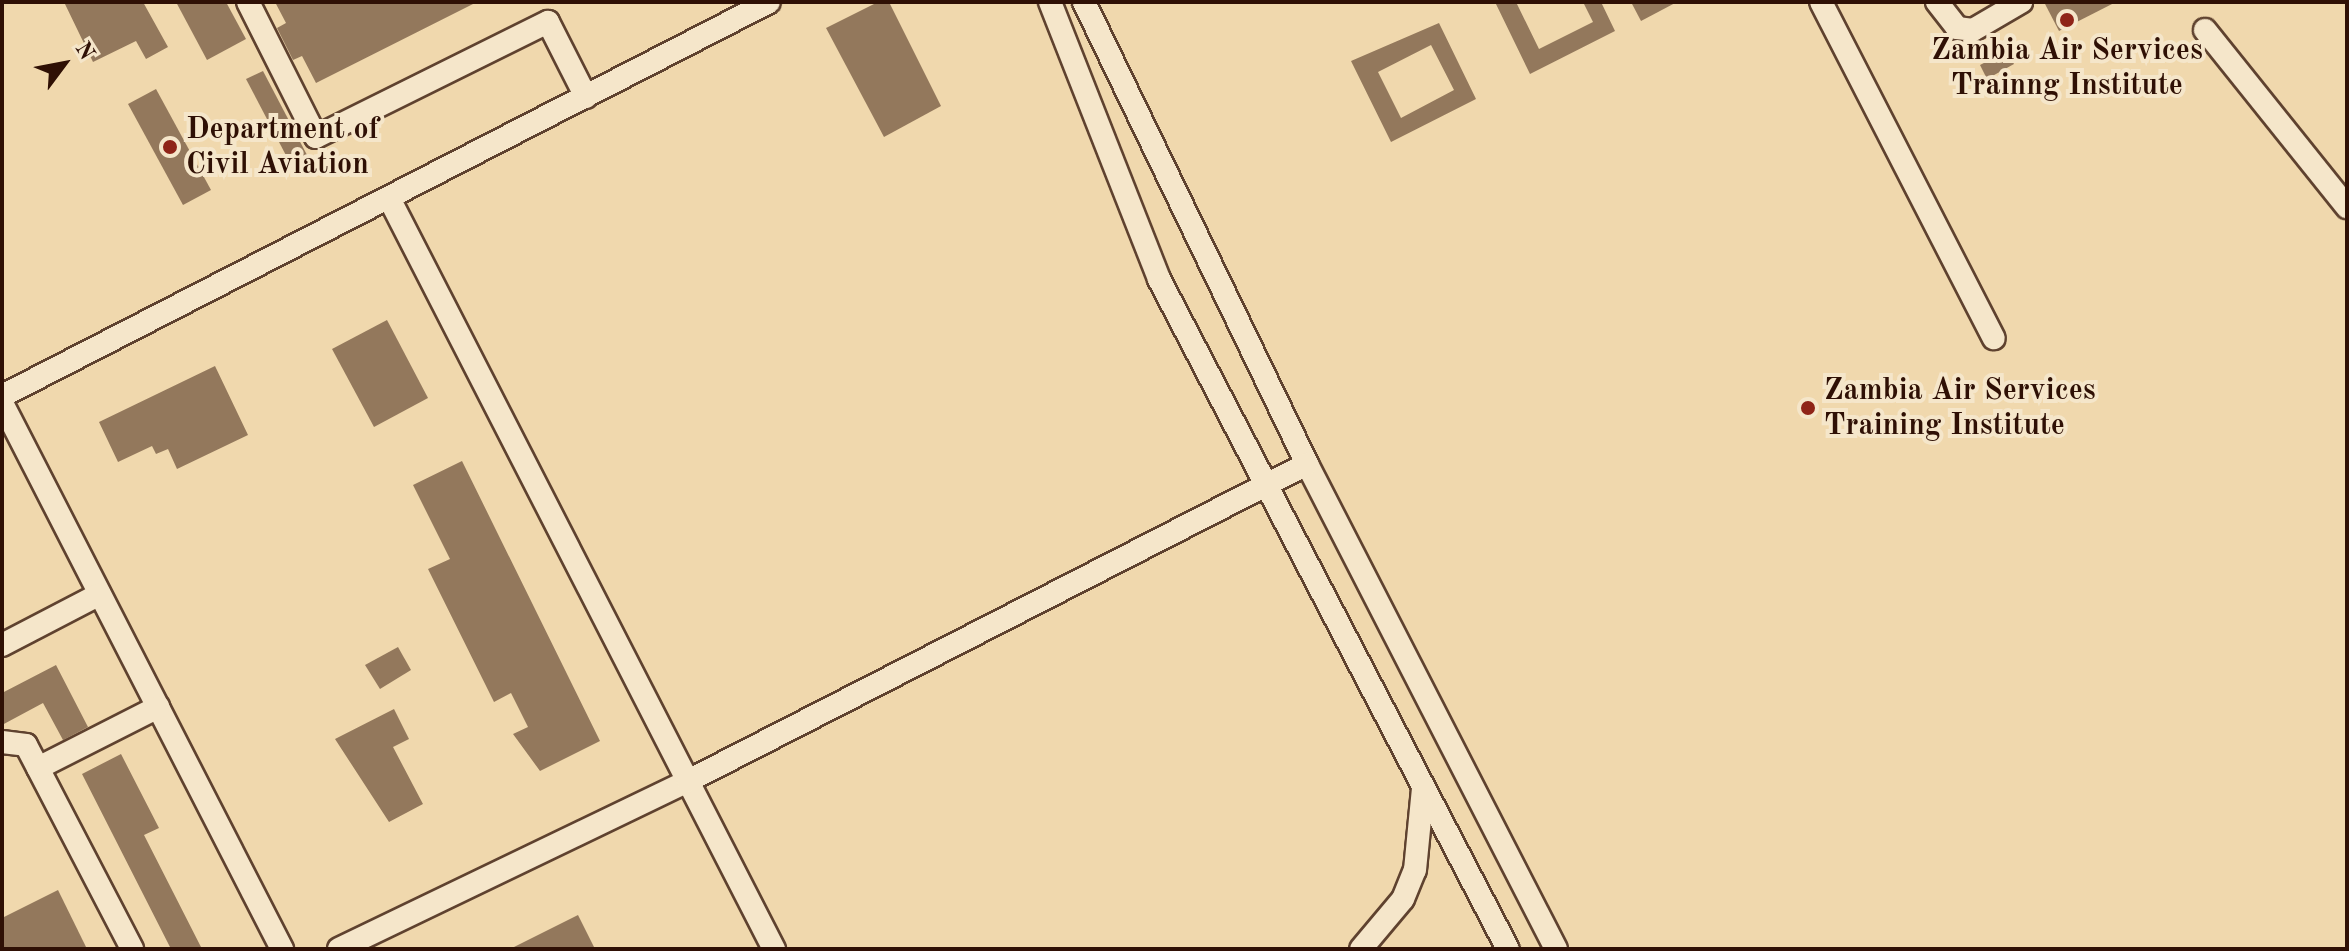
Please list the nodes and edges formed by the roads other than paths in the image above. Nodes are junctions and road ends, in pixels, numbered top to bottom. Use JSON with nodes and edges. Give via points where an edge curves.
{"nodes":[{"id":1,"x":248,"y":2,"type":"edge"},
{"id":2,"x":769,"y":2,"type":"edge"},
{"id":3,"x":1050,"y":2,"type":"edge"},
{"id":4,"x":1084,"y":2,"type":"edge"},
{"id":5,"x":1821,"y":2,"type":"edge"},
{"id":6,"x":1937,"y":2,"type":"edge"},
{"id":7,"x":2021,"y":2,"type":"edge"},
{"id":8,"x":2205,"y":30,"type":"dead end"},
{"id":9,"x":586,"y":97,"type":"junction"},
{"id":10,"x":390,"y":200,"type":"junction"},
{"id":11,"x":2347,"y":207,"type":"edge"},
{"id":12,"x":1994,"y":338,"type":"dead end"},
{"id":13,"x":2,"y":396,"type":"edge"},
{"id":14,"x":2,"y":403,"type":"edge"},
{"id":15,"x":1307,"y":464,"type":"junction"},
{"id":16,"x":1263,"y":488,"type":"junction"},
{"id":17,"x":100,"y":594,"type":"junction"},
{"id":18,"x":2,"y":645,"type":"edge"},
{"id":19,"x":158,"y":707,"type":"junction"},
{"id":20,"x":2,"y":742,"type":"edge"},
{"id":21,"x":38,"y":768,"type":"junction"},
{"id":22,"x":688,"y":781,"type":"junction"},
{"id":23,"x":1423,"y":788,"type":"junction"},
{"id":24,"x":132,"y":949,"type":"edge"},
{"id":25,"x":282,"y":949,"type":"edge"},
{"id":26,"x":339,"y":949,"type":"edge"},
{"id":27,"x":774,"y":949,"type":"edge"},
{"id":28,"x":1361,"y":949,"type":"edge"},
{"id":29,"x":1508,"y":949,"type":"edge"},
{"id":30,"x":1556,"y":949,"type":"edge"}],
"edges":[{"from":1,"to":9,"type":"lane","via":[[316,137],[548,22]]},
{"from":2,"to":9,"type":"lane"},
{"from":3,"to":16,"type":"lane","via":[[1159,279]]},
{"from":4,"to":15,"type":"lane"},
{"from":5,"to":12,"type":"lane"},
{"from":6,"to":7,"type":"lane","via":[[1957,28],[1973,30]]},
{"from":8,"to":11,"type":"lane"},
{"from":9,"to":10,"type":"lane"},
{"from":10,"to":13,"type":"lane"},
{"from":10,"to":22,"type":"lane"},
{"from":14,"to":17,"type":"lane"},
{"from":15,"to":16,"type":"lane"},
{"from":15,"to":30,"type":"lane"},
{"from":16,"to":22,"type":"lane"},
{"from":16,"to":23,"type":"lane","via":[[1405,741]]},
{"from":17,"to":18,"type":"lane"},
{"from":17,"to":19,"type":"lane"},
{"from":19,"to":21,"type":"lane"},
{"from":19,"to":25,"type":"lane"},
{"from":20,"to":21,"type":"lane","via":[[26,745]]},
{"from":21,"to":24,"type":"lane"},
{"from":22,"to":26,"type":"lane"},
{"from":22,"to":27,"type":"lane"},
{"from":23,"to":28,"type":"lane","via":[[1415,870],[1403,899]]},
{"from":23,"to":29,"type":"lane"}]}
